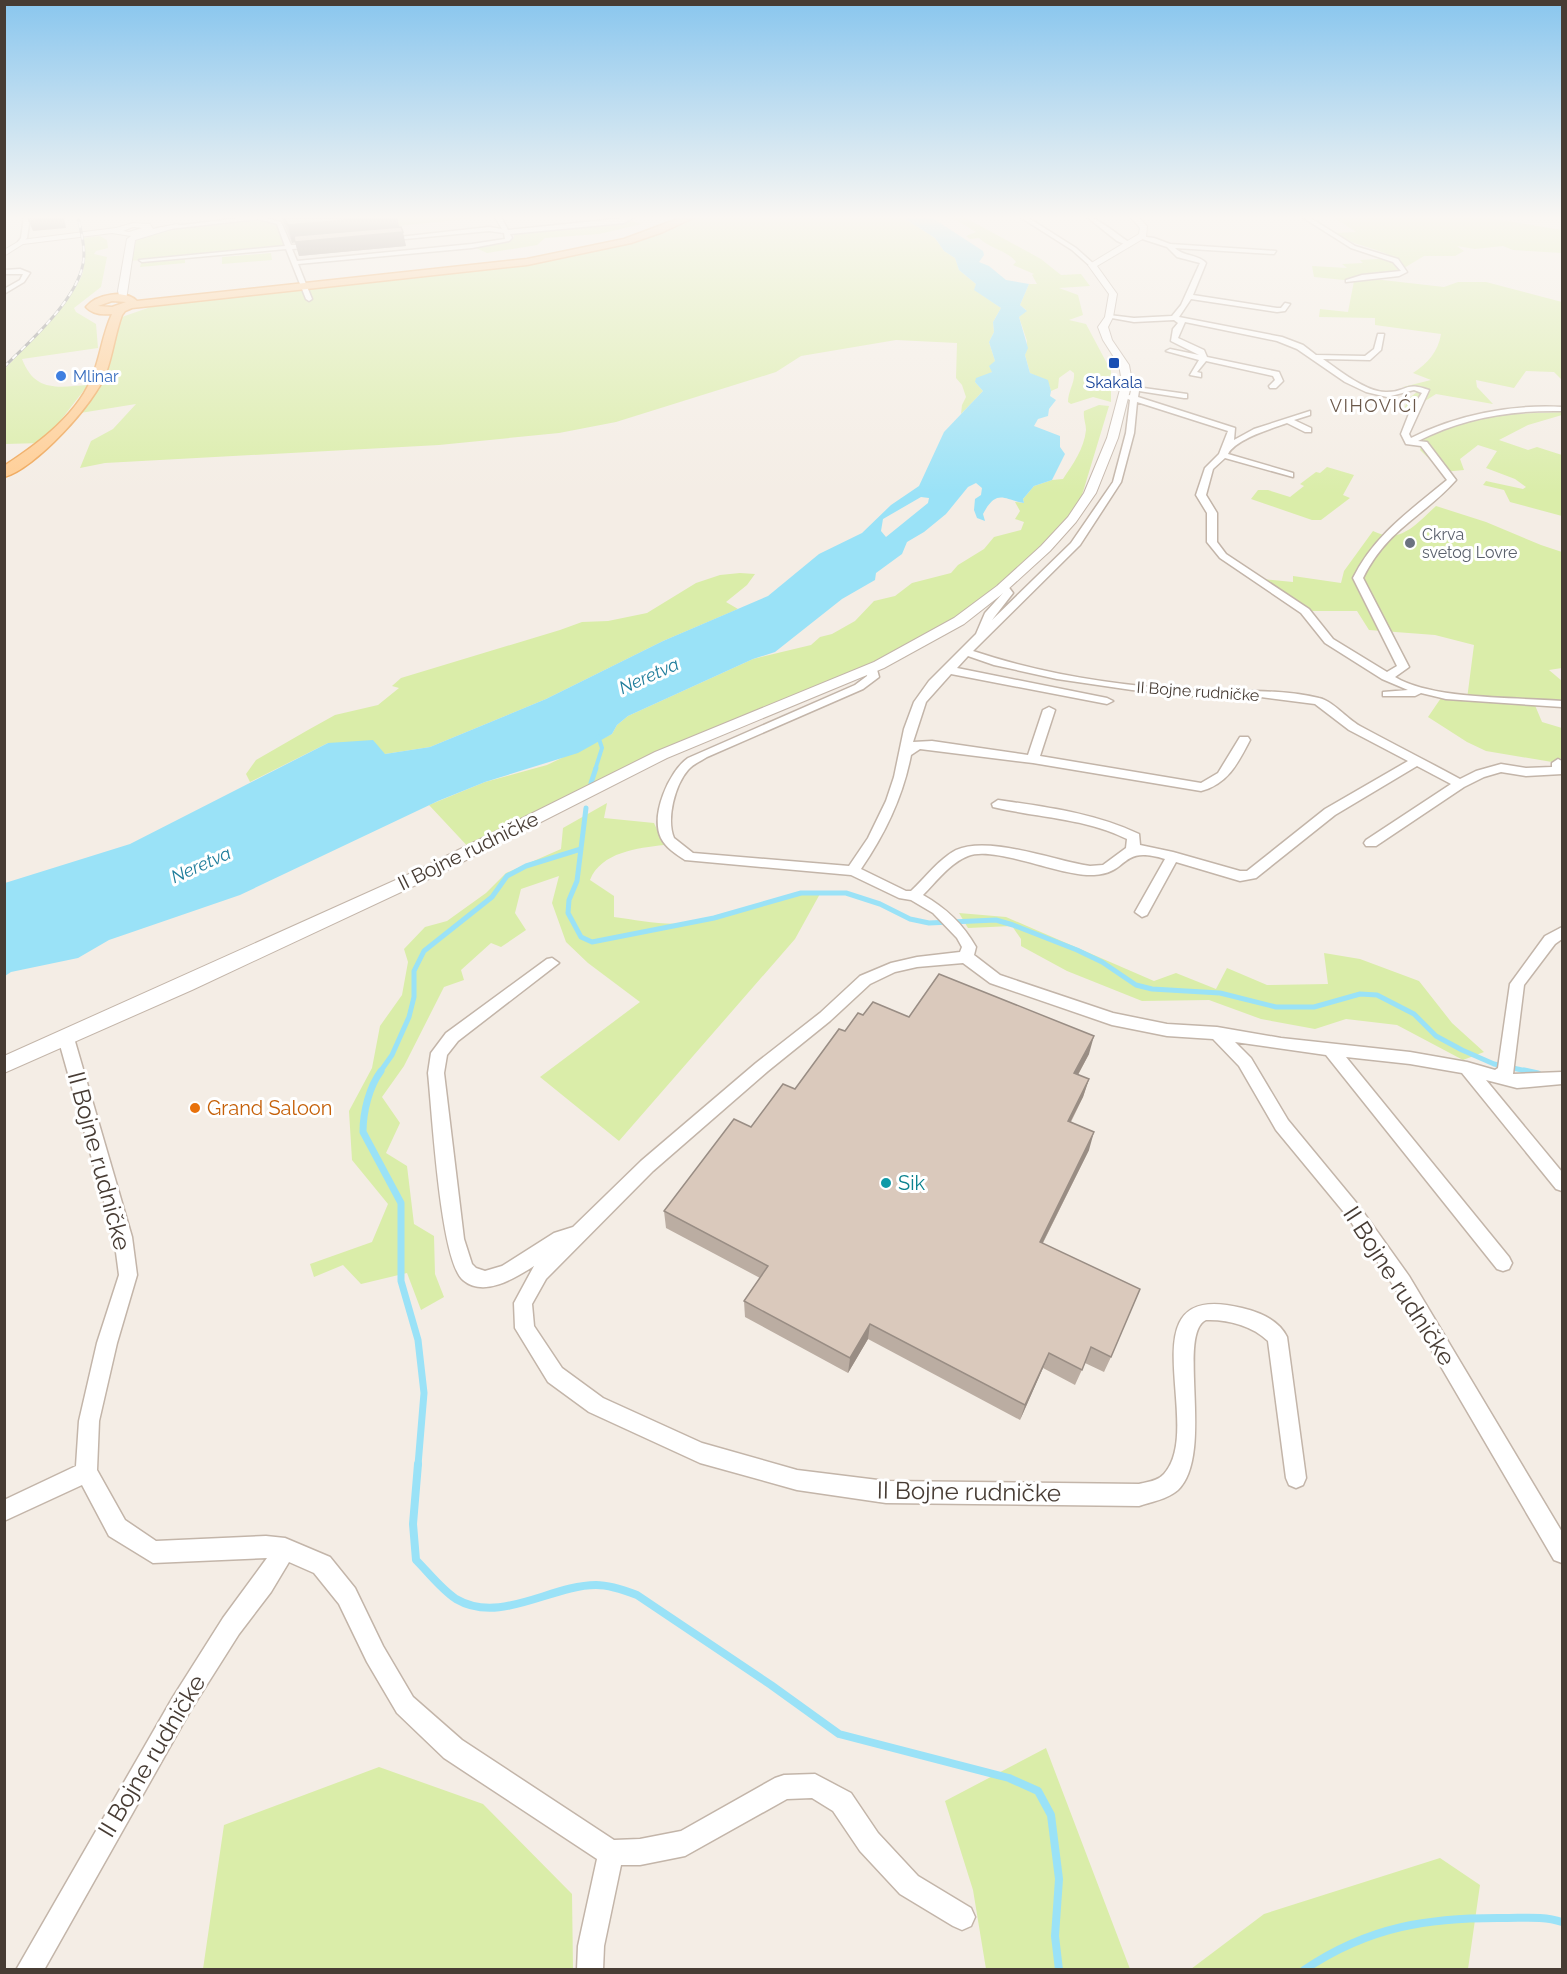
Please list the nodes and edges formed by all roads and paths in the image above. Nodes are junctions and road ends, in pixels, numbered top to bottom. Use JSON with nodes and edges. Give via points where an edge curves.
{"nodes":[{"id":1,"x":83,"y":309,"type":"edge"},
{"id":2,"x":104,"y":309,"type":"edge"},
{"id":3,"x":123,"y":309,"type":"edge"},
{"id":4,"x":1110,"y":309,"type":"edge"},
{"id":5,"x":1181,"y":309,"type":"edge"},
{"id":6,"x":1259,"y":309,"type":"edge"},
{"id":7,"x":99,"y":310,"type":"joint"},
{"id":8,"x":1282,"y":315,"type":"dead end"},
{"id":9,"x":1109,"y":317,"type":"junction"},
{"id":10,"x":1175,"y":318,"type":"junction"},
{"id":11,"x":102,"y":324,"type":"junction"},
{"id":12,"x":1381,"y":336,"type":"dead end"},
{"id":13,"x":106,"y":351,"type":"junction"},
{"id":14,"x":1170,"y":351,"type":"dead end"},
{"id":15,"x":1316,"y":357,"type":"junction"},
{"id":16,"x":1204,"y":358,"type":"junction"},
{"id":17,"x":1198,"y":375,"type":"dead end"},
{"id":18,"x":1273,"y":386,"type":"dead end"},
{"id":19,"x":1130,"y":393,"type":"junction"},
{"id":20,"x":1184,"y":396,"type":"dead end"},
{"id":21,"x":1563,"y":409,"type":"edge"},
{"id":22,"x":1307,"y":413,"type":"dead end"},
{"id":23,"x":1287,"y":420,"type":"junction"},
{"id":24,"x":1308,"y":430,"type":"dead end"},
{"id":25,"x":1409,"y":442,"type":"junction"},
{"id":26,"x":1225,"y":451,"type":"junction"},
{"id":27,"x":4,"y":473,"type":"edge"},
{"id":28,"x":1290,"y":475,"type":"dead end"},
{"id":29,"x":1033,"y":560,"type":"junction"},
{"id":30,"x":1052,"y":567,"type":"junction"},
{"id":31,"x":1003,"y":588,"type":"junction"},
{"id":32,"x":982,"y":628,"type":"junction"},
{"id":33,"x":966,"y":652,"type":"junction"},
{"id":34,"x":872,"y":668,"type":"junction"},
{"id":35,"x":949,"y":670,"type":"junction"},
{"id":36,"x":1386,"y":677,"type":"junction"},
{"id":37,"x":1430,"y":692,"type":"junction"},
{"id":38,"x":1387,"y":694,"type":"dead end"},
{"id":39,"x":1107,"y":701,"type":"dead end"},
{"id":40,"x":1563,"y":704,"type":"edge"},
{"id":41,"x":1050,"y":711,"type":"dead end"},
{"id":42,"x":1244,"y":740,"type":"dead end"},
{"id":43,"x":904,"y":754,"type":"junction"},
{"id":44,"x":1033,"y":759,"type":"junction"},
{"id":45,"x":1416,"y":762,"type":"junction"},
{"id":46,"x":1558,"y":763,"type":"dead end"},
{"id":47,"x":1460,"y":784,"type":"junction"},
{"id":48,"x":998,"y":804,"type":"dead end"},
{"id":49,"x":1371,"y":843,"type":"dead end"},
{"id":50,"x":1133,"y":849,"type":"junction"},
{"id":51,"x":1173,"y":856,"type":"junction"},
{"id":52,"x":853,"y":871,"type":"junction"},
{"id":53,"x":914,"y":896,"type":"junction"},
{"id":54,"x":1142,"y":912,"type":"dead end"},
{"id":55,"x":1563,"y":932,"type":"edge"},
{"id":56,"x":966,"y":957,"type":"junction"},
{"id":57,"x":552,"y":963,"type":"dead end"},
{"id":58,"x":1217,"y":1033,"type":"junction"},
{"id":59,"x":66,"y":1038,"type":"junction"},
{"id":60,"x":1331,"y":1050,"type":"junction"},
{"id":61,"x":4,"y":1065,"type":"edge"},
{"id":62,"x":1467,"y":1068,"type":"junction"},
{"id":63,"x":1502,"y":1074,"type":"junction"},
{"id":64,"x":1563,"y":1078,"type":"edge"},
{"id":65,"x":1563,"y":1184,"type":"edge"},
{"id":66,"x":579,"y":1234,"type":"junction"},
{"id":67,"x":1503,"y":1263,"type":"dead end"},
{"id":68,"x":86,"y":1472,"type":"junction"},
{"id":69,"x":1296,"y":1478,"type":"dead end"},
{"id":70,"x":4,"y":1511,"type":"edge"},
{"id":71,"x":285,"y":1549,"type":"junction"},
{"id":72,"x":1563,"y":1552,"type":"edge"},
{"id":73,"x":610,"y":1853,"type":"junction"},
{"id":74,"x":962,"y":1917,"type":"dead end"},
{"id":75,"x":29,"y":1970,"type":"edge"},
{"id":76,"x":590,"y":1970,"type":"edge"}],
"edges":[{"from":1,"to":11,"type":"main road"},
{"from":2,"to":7,"type":"main road"},
{"from":3,"to":13,"type":"main road"},
{"from":4,"to":9,"type":"street"},
{"from":5,"to":10,"type":"street"},
{"from":6,"to":8,"type":"street"},
{"from":7,"to":11,"type":"main road"},
{"from":9,"to":10,"type":"street"},
{"from":9,"to":19,"type":"street","via":[[1103,327],[1104,335],[1127,371]]},
{"from":10,"to":15,"type":"street","via":[[1279,339]]},
{"from":10,"to":16,"type":"street","via":[[1182,323],[1174,339],[1201,352]]},
{"from":11,"to":13,"type":"main road"},
{"from":12,"to":15,"type":"street","via":[[1377,350],[1367,358]]},
{"from":13,"to":27,"type":"main road","via":[[96,382],[74,414]]},
{"from":14,"to":16,"type":"street"},
{"from":15,"to":25,"type":"street","via":[[1348,380],[1379,393],[1397,393],[1408,387],[1426,392],[1405,434]]},
{"from":16,"to":17,"type":"street","via":[[1193,373]]},
{"from":16,"to":18,"type":"street","via":[[1276,374],[1279,381]]},
{"from":19,"to":20,"type":"street"},
{"from":19,"to":26,"type":"street","via":[[1232,430]]},
{"from":19,"to":29,"type":"street","name":"II Bojne rudničke","via":[[1096,482],[1075,516]]},
{"from":19,"to":30,"type":"street","via":[[1130,433],[1118,482],[1075,545]]},
{"from":21,"to":25,"type":"street","via":[[1495,414]]},
{"from":22,"to":23,"type":"street"},
{"from":23,"to":24,"type":"street"},
{"from":23,"to":26,"type":"street","via":[[1257,431]]},
{"from":25,"to":36,"type":"street","via":[[1424,444],[1452,480],[1392,530],[1362,567],[1358,578],[1403,667]]},
{"from":26,"to":28,"type":"street"},
{"from":26,"to":36,"type":"street","via":[[1204,476],[1202,495],[1215,517],[1212,542],[1236,566],[1305,611],[1329,641]]},
{"from":29,"to":30,"type":"street"},
{"from":29,"to":31,"type":"street","name":"II Bojne rudničke"},
{"from":30,"to":32,"type":"street","via":[[995,623]]},
{"from":31,"to":32,"type":"street","name":"II Bojne rudničke","via":[[1008,593]]},
{"from":31,"to":34,"type":"street","name":"II Bojne rudničke","via":[[948,628]]},
{"from":32,"to":33,"type":"street","name":"II Bojne rudničke"},
{"from":33,"to":35,"type":"street","name":"II Bojne rudničke"},
{"from":33,"to":45,"type":"street","name":"II Bojne rudničke","via":[[1057,676],[1132,687],[1192,693],[1253,693],[1318,701],[1353,727]]},
{"from":34,"to":52,"type":"street","name":"II Bojne rudničke","via":[[873,676],[859,687],[703,754],[683,768],[673,785],[664,821],[667,837],[690,856]]},
{"from":34,"to":59,"type":"street","name":"II Bojne rudničke","via":[[676,748],[472,851]]},
{"from":35,"to":39,"type":"street"},
{"from":35,"to":43,"type":"street","name":"II Bojne rudničke","via":[[936,678],[920,702]]},
{"from":36,"to":37,"type":"street"},
{"from":37,"to":38,"type":"street"},
{"from":37,"to":40,"type":"street"},
{"from":41,"to":44,"type":"street"},
{"from":42,"to":44,"type":"street","via":[[1229,767],[1212,785],[1201,788]]},
{"from":43,"to":44,"type":"street","via":[[917,745],[932,745]]},
{"from":43,"to":52,"type":"street","name":"II Bojne rudničke","via":[[900,778],[872,843]]},
{"from":45,"to":47,"type":"street","name":"II Bojne rudničke"},
{"from":45,"to":51,"type":"street","via":[[1330,812],[1251,875],[1240,876]]},
{"from":46,"to":47,"type":"street","via":[[1559,771],[1501,768]]},
{"from":47,"to":49,"type":"street"},
{"from":48,"to":50,"type":"street","via":[[1116,826],[1134,837]]},
{"from":50,"to":51,"type":"street"},
{"from":50,"to":53,"type":"street","via":[[1115,865],[1088,871],[975,849],[963,852]]},
{"from":51,"to":54,"type":"street"},
{"from":52,"to":53,"type":"street","name":"II Bojne rudničke"},
{"from":53,"to":56,"type":"street","name":"II Bojne rudničke","via":[[951,923],[969,947]]},
{"from":55,"to":63,"type":"street","via":[[1550,940],[1517,984]]},
{"from":56,"to":58,"type":"street","via":[[995,979],[1112,1019],[1167,1030]]},
{"from":56,"to":66,"type":"street","name":"II Bojne rudničke","via":[[917,962],[865,980],[647,1166]]},
{"from":57,"to":66,"type":"street","name":"II Bojne rudničke","via":[[452,1037],[439,1053],[436,1073],[455,1239],[470,1275],[485,1279],[507,1273],[560,1239]]},
{"from":58,"to":60,"type":"street"},
{"from":58,"to":72,"type":"street","name":"II Bojne rudničke","via":[[1245,1062],[1282,1125],[1353,1211],[1402,1282]]},
{"from":59,"to":61,"type":"street","name":"II Bojne rudničke"},
{"from":59,"to":68,"type":"street","name":"II Bojne rudničke","via":[[123,1238],[128,1275],[89,1421]]},
{"from":60,"to":62,"type":"street"},
{"from":60,"to":67,"type":"street"},
{"from":62,"to":63,"type":"street"},
{"from":62,"to":65,"type":"street"},
{"from":63,"to":64,"type":"street","via":[[1517,1082]]},
{"from":66,"to":69,"type":"street","name":"II Bojne rudničke","via":[[539,1273],[524,1303],[525,1328],[555,1375],[596,1405],[700,1453],[797,1480],[886,1492],[1139,1495],[1157,1490],[1172,1482],[1182,1466],[1186,1446],[1187,1326],[1195,1315],[1210,1311],[1256,1320],[1277,1337]]},
{"from":68,"to":70,"type":"street"},
{"from":68,"to":71,"type":"street","via":[[117,1528],[153,1552]]},
{"from":71,"to":73,"type":"street","via":[[322,1566],[347,1596],[405,1705],[453,1749]]},
{"from":71,"to":75,"type":"street","name":"II Bojne rudničke","via":[[181,1705]]},
{"from":73,"to":74,"type":"street","via":[[685,1843],[784,1786],[816,1786],[842,1802],[869,1842],[909,1885]]},
{"from":73,"to":76,"type":"street","via":[[591,1946]]}]}
